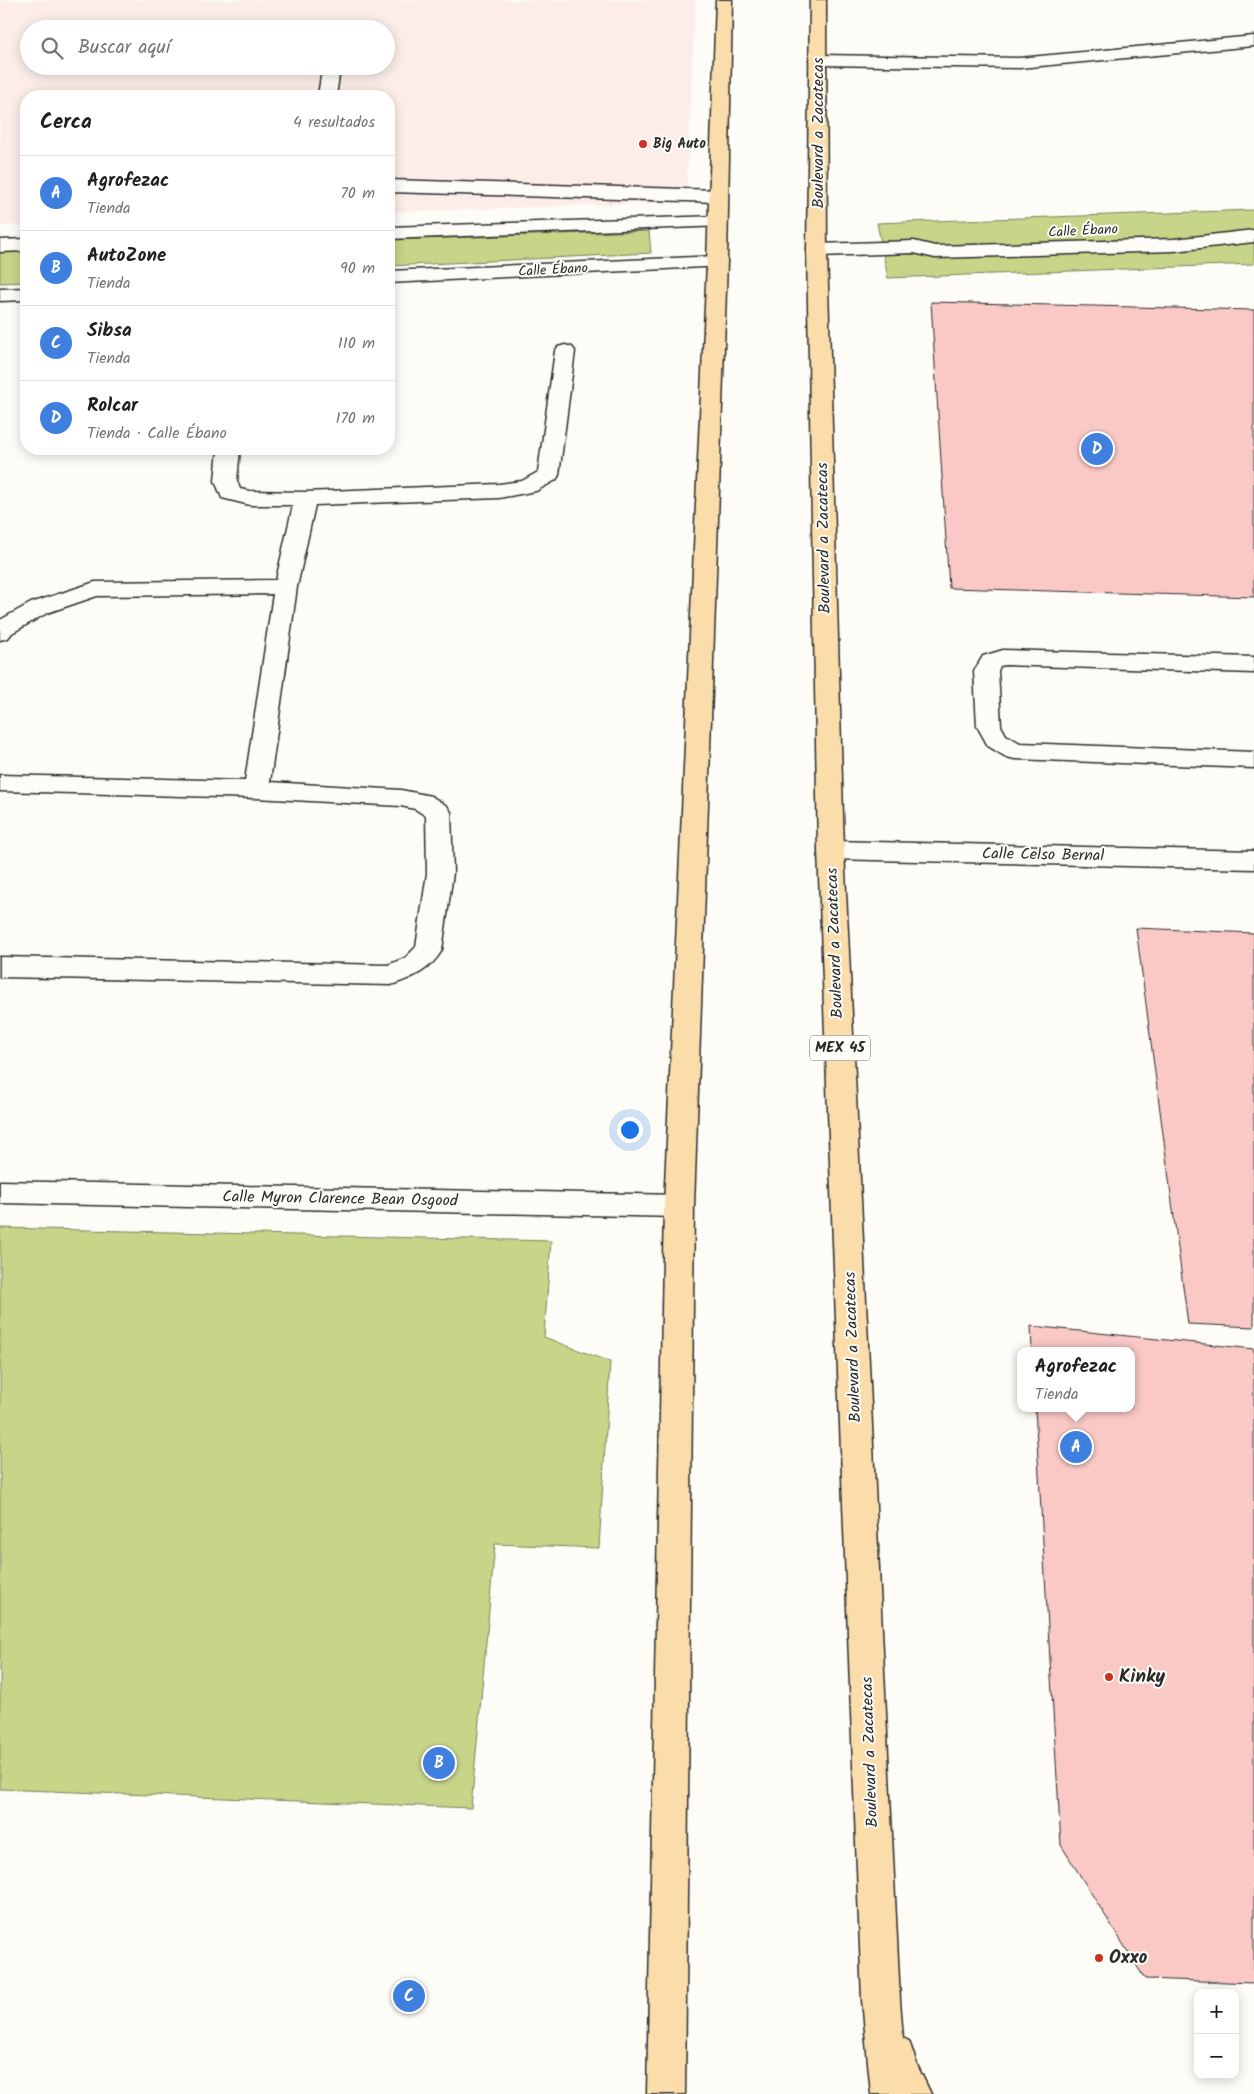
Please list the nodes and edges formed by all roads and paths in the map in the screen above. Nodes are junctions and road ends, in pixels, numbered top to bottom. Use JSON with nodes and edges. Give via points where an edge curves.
{"nodes":[{"id":1,"x":724,"y":0,"type":"edge"},
{"id":2,"x":818,"y":0,"type":"edge"},
{"id":3,"x":1254,"y":41,"type":"edge"},
{"id":4,"x":818,"y":60,"type":"junction"},
{"id":5,"x":330,"y":76,"type":"dead end"},
{"id":6,"x":328,"y":90,"type":"edge"},
{"id":7,"x":395,"y":186,"type":"edge"},
{"id":8,"x":718,"y":196,"type":"junction"},
{"id":9,"x":717,"y":222,"type":"junction"},
{"id":10,"x":395,"y":233,"type":"edge"},
{"id":11,"x":1254,"y":235,"type":"edge"},
{"id":12,"x":20,"y":245,"type":"edge"},
{"id":13,"x":0,"y":246,"type":"edge"},
{"id":14,"x":817,"y":250,"type":"junction"},
{"id":15,"x":718,"y":262,"type":"junction"},
{"id":16,"x":395,"y":277,"type":"edge"},
{"id":17,"x":20,"y":294,"type":"edge"},
{"id":18,"x":0,"y":295,"type":"edge"},
{"id":19,"x":565,"y":351,"type":"dead end"},
{"id":20,"x":228,"y":455,"type":"edge"},
{"id":21,"x":305,"y":499,"type":"junction"},
{"id":22,"x":286,"y":587,"type":"junction"},
{"id":23,"x":0,"y":633,"type":"edge"},
{"id":24,"x":1254,"y":665,"type":"edge"},
{"id":25,"x":1254,"y":760,"type":"edge"},
{"id":26,"x":0,"y":784,"type":"edge"},
{"id":27,"x":256,"y":790,"type":"junction"},
{"id":28,"x":831,"y":850,"type":"junction"},
{"id":29,"x":1254,"y":860,"type":"edge"},
{"id":30,"x":0,"y":967,"type":"edge"},
{"id":31,"x":0,"y":1192,"type":"edge"},
{"id":32,"x":679,"y":1206,"type":"junction"},
{"id":33,"x":881,"y":2000,"type":"junction"},
{"id":34,"x":664,"y":2091,"type":"edge"},
{"id":35,"x":890,"y":2094,"type":"edge"},
{"id":36,"x":912,"y":2094,"type":"edge"}],
"edges":[{"from":1,"to":8,"type":"main road"},
{"from":2,"to":4,"type":"main road","name":"Boulevard a Zacatecas","number":"MEX 45"},
{"from":3,"to":4,"type":"street","via":[[1019,63]]},
{"from":4,"to":14,"type":"main road","name":"Boulevard a Zacatecas","number":"MEX 45"},
{"from":5,"to":6,"type":"street"},
{"from":7,"to":8,"type":"street"},
{"from":8,"to":9,"type":"main road"},
{"from":9,"to":10,"type":"street"},
{"from":9,"to":15,"type":"main road"},
{"from":11,"to":14,"type":"street","name":"Calle Ébano","via":[[1174,245],[935,252],[914,247]]},
{"from":12,"to":13,"type":"street"},
{"from":14,"to":28,"type":"main road","name":"Boulevard a Zacatecas","number":"MEX 45"},
{"from":15,"to":16,"type":"street","name":"Calle Ébano"},
{"from":15,"to":32,"type":"main road"},
{"from":17,"to":18,"type":"street"},
{"from":19,"to":21,"type":"street","via":[[548,476],[528,486],[499,491]]},
{"from":20,"to":21,"type":"street","via":[[226,481],[230,493],[250,498]]},
{"from":21,"to":22,"type":"street"},
{"from":22,"to":23,"type":"street","via":[[95,588],[39,608],[1,629]]},
{"from":22,"to":27,"type":"street"},
{"from":24,"to":25,"type":"street","via":[[1003,657],[991,661],[986,671],[989,726],[997,740],[1015,751]]},
{"from":26,"to":27,"type":"street"},
{"from":27,"to":30,"type":"street","via":[[401,798],[422,802],[438,812],[440,873],[429,950],[414,965],[391,975]]},
{"from":28,"to":29,"type":"street","name":"Calle Celso Bernal"},
{"from":28,"to":33,"type":"main road","name":"Boulevard a Zacatecas","number":"MEX 45"},
{"from":31,"to":32,"type":"street","name":"Calle Myron Clarence Bean Osgood"},
{"from":32,"to":34,"type":"main road"},
{"from":33,"to":35,"type":"main road","name":"Boulevard a Zacatecas","number":"MEX 45"},
{"from":33,"to":36,"type":"main road","via":[[901,2073]]}]}
